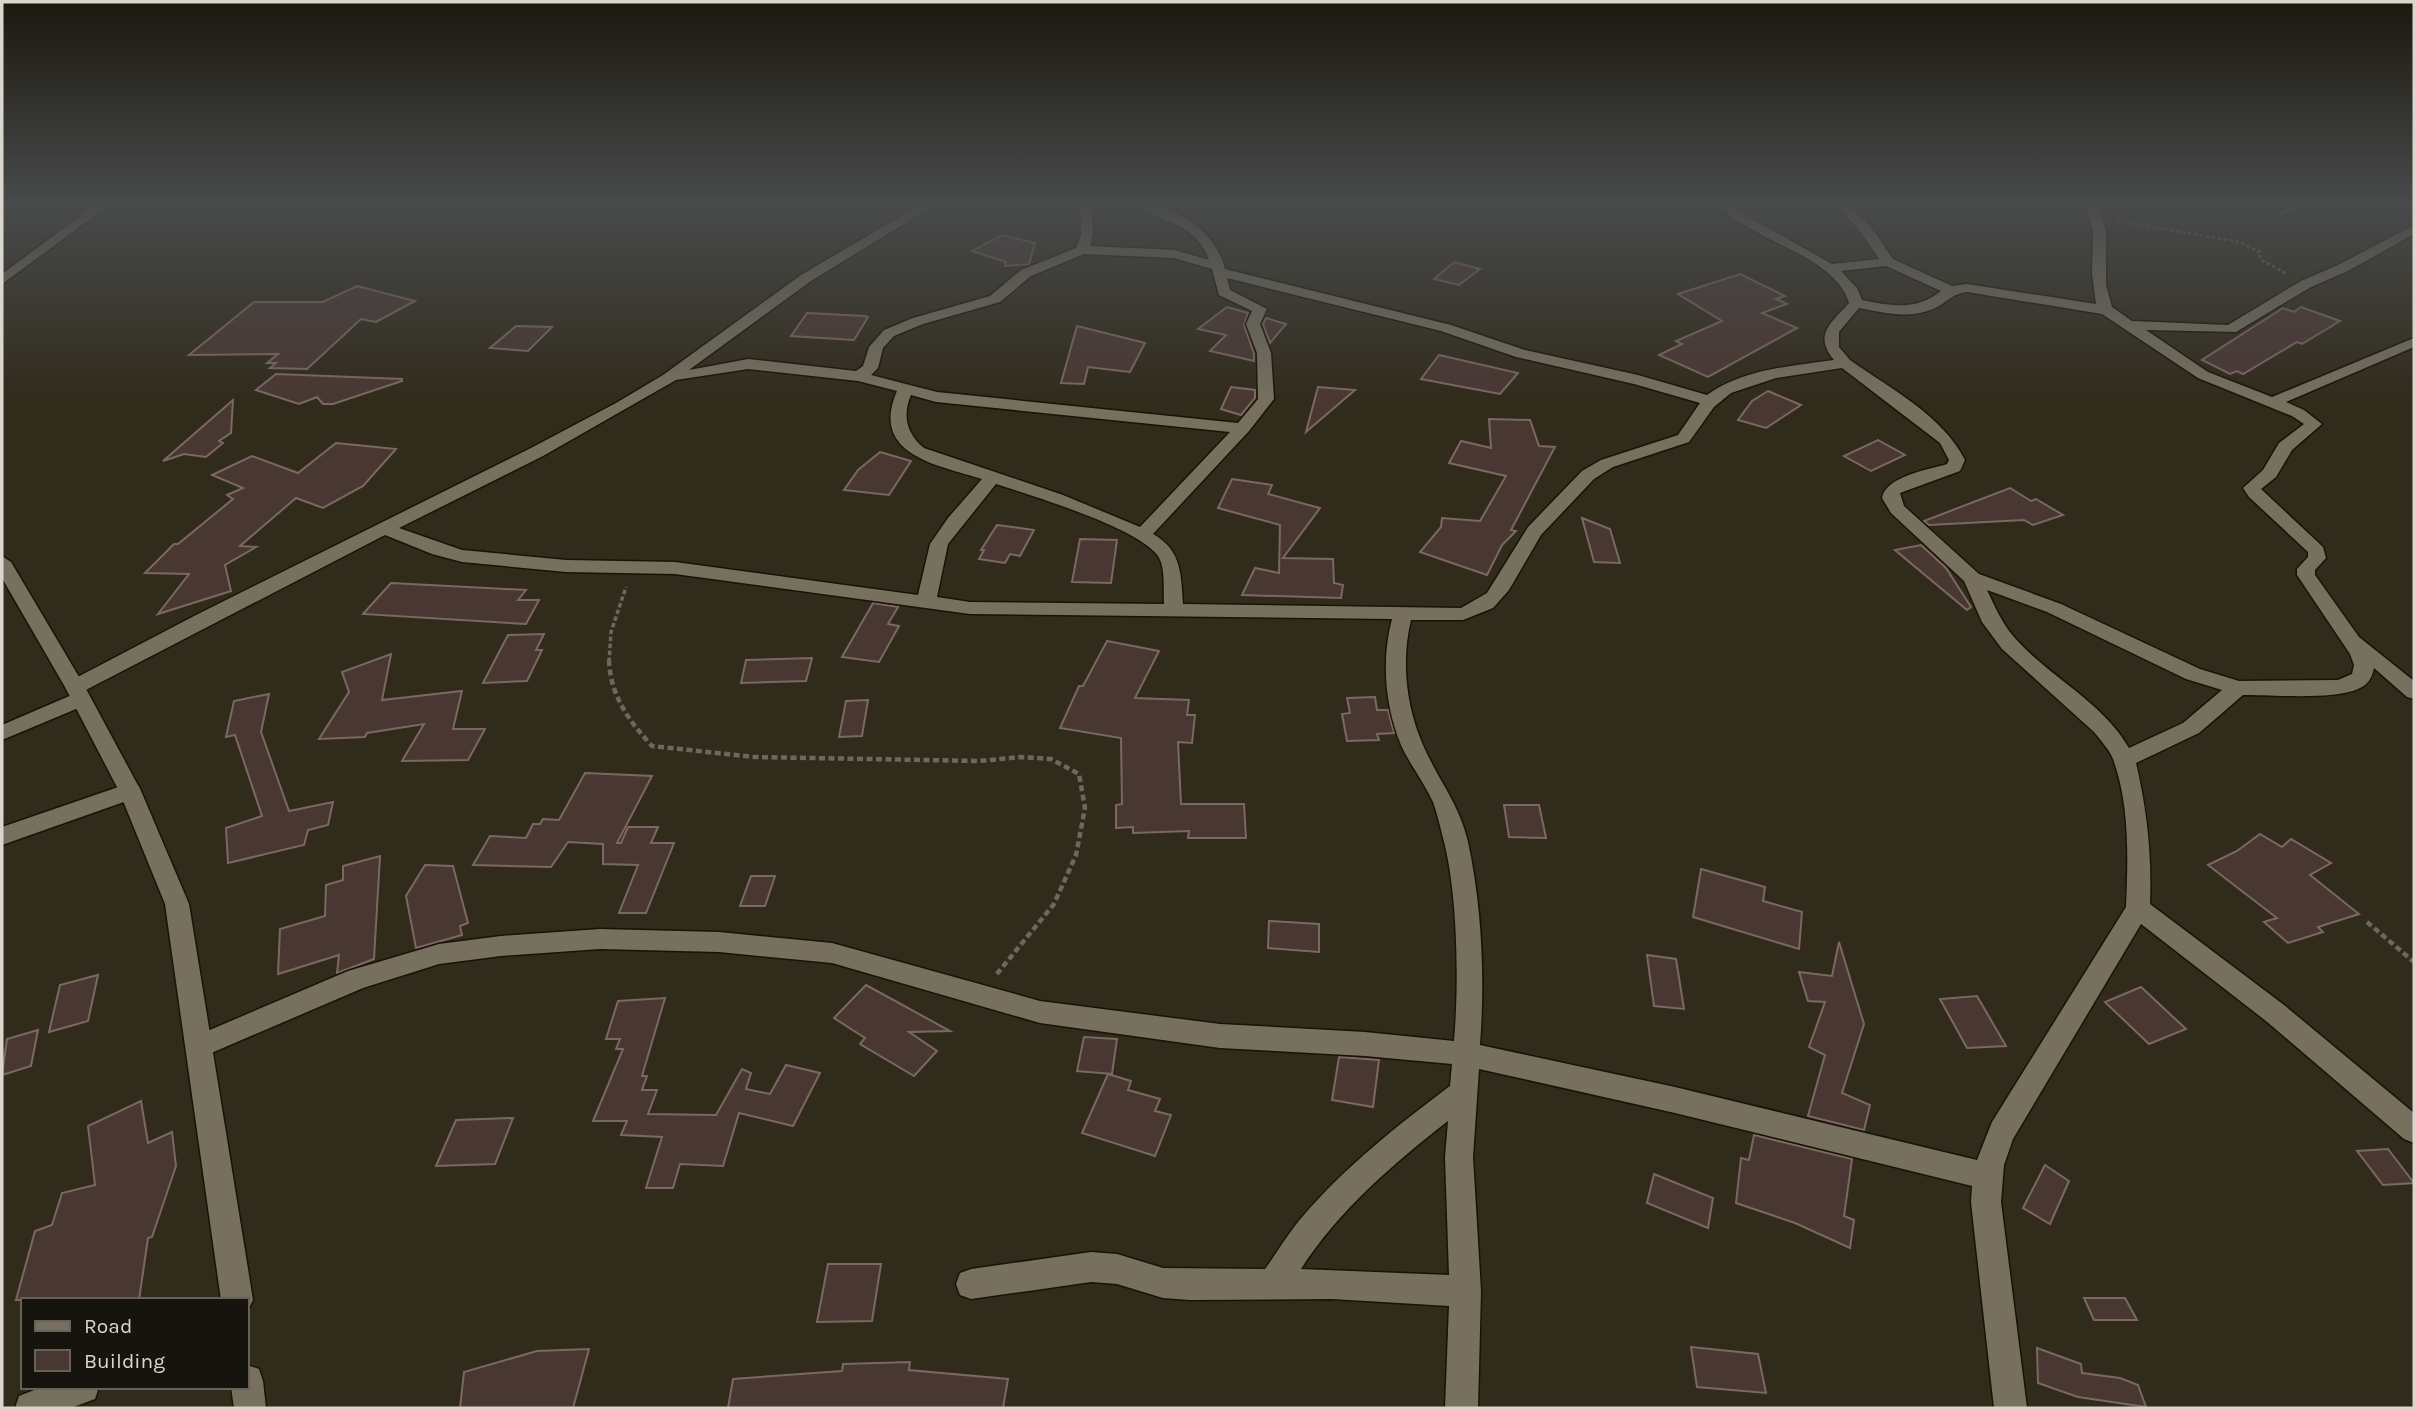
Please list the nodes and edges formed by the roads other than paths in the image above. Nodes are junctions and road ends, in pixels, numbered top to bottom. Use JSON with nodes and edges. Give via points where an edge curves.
{"nodes":[{"id":1,"x":17,"y":269,"type":"edge"},
{"id":2,"x":821,"y":269,"type":"edge"},
{"id":3,"x":1036,"y":269,"type":"edge"},
{"id":4,"x":1219,"y":269,"type":"joint"},
{"id":5,"x":1831,"y":269,"type":"edge"},
{"id":6,"x":1903,"y":269,"type":"edge"},
{"id":7,"x":2099,"y":269,"type":"edge"},
{"id":8,"x":2341,"y":269,"type":"edge"},
{"id":9,"x":2,"y":280,"type":"edge"},
{"id":10,"x":1950,"y":290,"type":"junction"},
{"id":11,"x":1856,"y":303,"type":"junction"},
{"id":12,"x":2106,"y":310,"type":"junction"},
{"id":13,"x":2129,"y":325,"type":"junction"},
{"id":14,"x":2414,"y":342,"type":"edge"},
{"id":15,"x":1845,"y":363,"type":"junction"},
{"id":16,"x":859,"y":376,"type":"junction"},
{"id":17,"x":668,"y":379,"type":"junction"},
{"id":18,"x":905,"y":391,"type":"junction"},
{"id":19,"x":1709,"y":401,"type":"junction"},
{"id":20,"x":2273,"y":402,"type":"junction"},
{"id":21,"x":1243,"y":428,"type":"junction"},
{"id":22,"x":991,"y":479,"type":"junction"},
{"id":23,"x":383,"y":527,"type":"junction"},
{"id":24,"x":1143,"y":535,"type":"junction"},
{"id":25,"x":2,"y":562,"type":"edge"},
{"id":26,"x":1972,"y":579,"type":"junction"},
{"id":27,"x":926,"y":602,"type":"junction"},
{"id":28,"x":1174,"y":609,"type":"junction"},
{"id":29,"x":1403,"y":614,"type":"junction"},
{"id":30,"x":2350,"y":637,"type":"junction"},
{"id":31,"x":2238,"y":688,"type":"junction"},
{"id":32,"x":2414,"y":692,"type":"edge"},
{"id":33,"x":78,"y":693,"type":"junction"},
{"id":34,"x":2,"y":733,"type":"edge"},
{"id":35,"x":2124,"y":759,"type":"junction"},
{"id":36,"x":130,"y":791,"type":"junction"},
{"id":37,"x":2,"y":836,"type":"edge"},
{"id":38,"x":2138,"y":908,"type":"junction"},
{"id":39,"x":200,"y":1046,"type":"junction"},
{"id":40,"x":1466,"y":1054,"type":"junction"},
{"id":41,"x":1462,"y":1093,"type":"junction"},
{"id":42,"x":2414,"y":1130,"type":"edge"},
{"id":43,"x":1986,"y":1176,"type":"junction"},
{"id":44,"x":1274,"y":1283,"type":"junction"},
{"id":45,"x":971,"y":1284,"type":"dead end"},
{"id":46,"x":1465,"y":1291,"type":"junction"},
{"id":47,"x":237,"y":1298,"type":"edge"},
{"id":48,"x":78,"y":1389,"type":"edge"},
{"id":49,"x":248,"y":1389,"type":"edge"},
{"id":50,"x":31,"y":1408,"type":"edge"},
{"id":51,"x":250,"y":1408,"type":"edge"},
{"id":52,"x":1461,"y":1408,"type":"edge"},
{"id":53,"x":2010,"y":1408,"type":"edge"}],
"edges":[{"from":1,"to":9,"type":"street"},
{"from":2,"to":17,"type":"street"},
{"from":3,"to":16,"type":"street","via":[[995,299],[890,334],[876,348],[870,368]]},
{"from":4,"to":19,"type":"street","via":[[1434,325],[1521,354]]},
{"from":4,"to":21,"type":"street","via":[[1224,292],[1259,309],[1253,324],[1264,353],[1266,399]]},
{"from":5,"to":11,"type":"street","via":[[1853,292]]},
{"from":6,"to":10,"type":"street"},
{"from":7,"to":12,"type":"street"},
{"from":8,"to":13,"type":"street","via":[[2306,284],[2231,329]]},
{"from":10,"to":11,"type":"street","via":[[1927,307],[1914,309]]},
{"from":10,"to":12,"type":"street","via":[[1987,289]]},
{"from":11,"to":15,"type":"street","via":[[1830,338]]},
{"from":12,"to":13,"type":"street"},
{"from":13,"to":20,"type":"street","via":[[2203,375]]},
{"from":14,"to":20,"type":"street"},
{"from":15,"to":19,"type":"street","via":[[1739,383]]},
{"from":15,"to":26,"type":"street","via":[[1931,426],[1954,451],[1954,467],[1901,485],[1891,498],[1908,521]]},
{"from":16,"to":17,"type":"street","via":[[748,364]]},
{"from":16,"to":18,"type":"street"},
{"from":17,"to":23,"type":"street","via":[[537,452]]},
{"from":18,"to":21,"type":"street","via":[[1013,407]]},
{"from":18,"to":22,"type":"street","via":[[898,426],[908,447]]},
{"from":19,"to":29,"type":"street","via":[[1691,432],[1678,442],[1590,473],[1527,543],[1496,596],[1479,610]]},
{"from":20,"to":30,"type":"street","via":[[2314,425],[2285,447],[2270,473],[2252,488],[2317,551],[2306,575]]},
{"from":21,"to":24,"type":"street"},
{"from":22,"to":24,"type":"street"},
{"from":22,"to":27,"type":"street","via":[[939,544]]},
{"from":23,"to":27,"type":"street","via":[[462,556],[537,564],[675,568]]},
{"from":23,"to":33,"type":"street"},
{"from":24,"to":28,"type":"street","via":[[1168,556]]},
{"from":25,"to":33,"type":"street"},
{"from":26,"to":31,"type":"street","via":[[2054,608],[2193,674]]},
{"from":26,"to":35,"type":"street","via":[[2000,632],[2102,727]]},
{"from":27,"to":28,"type":"street","via":[[970,607]]},
{"from":28,"to":29,"type":"street"},
{"from":29,"to":40,"type":"street","via":[[1395,645],[1397,693],[1412,745],[1444,802],[1464,892],[1470,1004]]},
{"from":30,"to":31,"type":"street","via":[[2364,665],[2362,677],[2352,684]]},
{"from":30,"to":32,"type":"street"},
{"from":31,"to":35,"type":"street","via":[[2191,728]]},
{"from":33,"to":34,"type":"street"},
{"from":33,"to":36,"type":"street"},
{"from":35,"to":38,"type":"street","via":[[2136,808]]},
{"from":36,"to":37,"type":"street"},
{"from":36,"to":39,"type":"street","via":[[177,904]]},
{"from":38,"to":42,"type":"street","via":[[2275,1013]]},
{"from":38,"to":43,"type":"street","via":[[2003,1131]]},
{"from":39,"to":40,"type":"street","via":[[356,979],[439,954],[600,939],[719,942],[832,953],[1040,1012],[1220,1036]]},
{"from":39,"to":47,"type":"street"},
{"from":40,"to":41,"type":"street"},
{"from":40,"to":43,"type":"street"},
{"from":41,"to":44,"type":"street","via":[[1349,1187],[1315,1224]]},
{"from":41,"to":46,"type":"street","via":[[1459,1157]]},
{"from":43,"to":53,"type":"street"},
{"from":44,"to":45,"type":"street","via":[[1163,1283],[1117,1269],[1091,1268]]},
{"from":44,"to":46,"type":"street"},
{"from":46,"to":52,"type":"street"},
{"from":48,"to":50,"type":"street"},
{"from":49,"to":51,"type":"street"}]}
